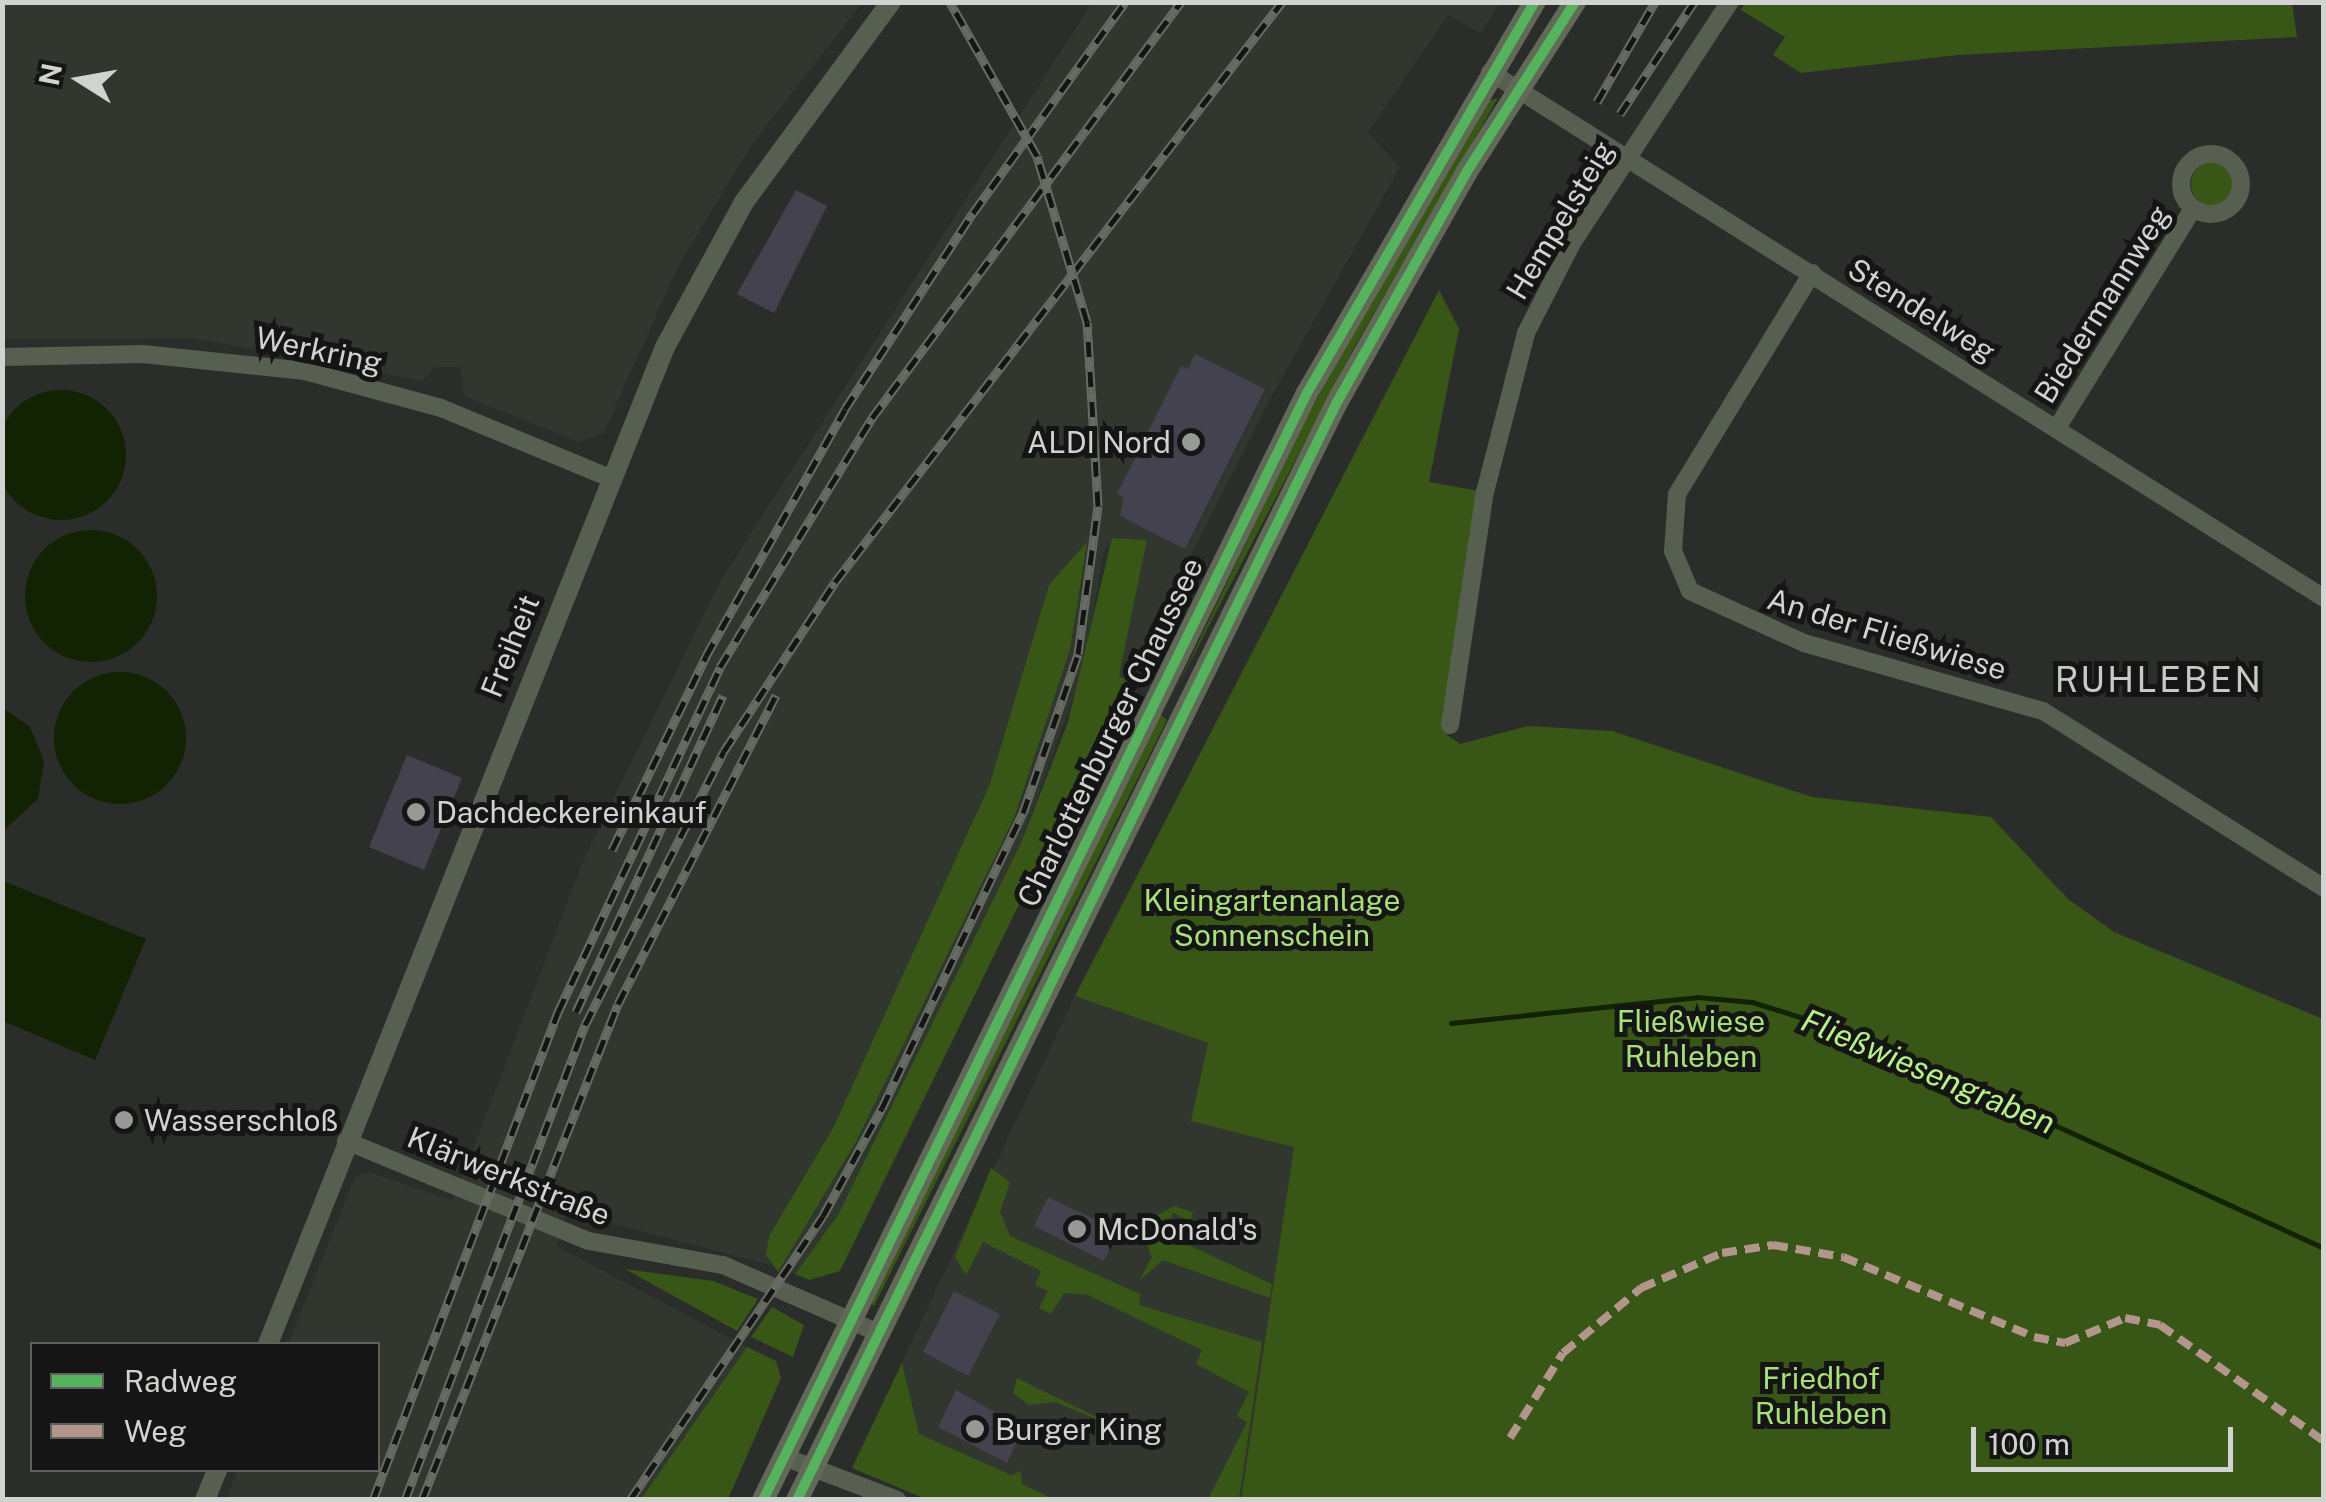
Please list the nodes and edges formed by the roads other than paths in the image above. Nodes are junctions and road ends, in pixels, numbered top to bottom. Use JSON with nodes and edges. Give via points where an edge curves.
{"nodes":[{"id":1,"x":1534,"y":2,"type":"edge"},
{"id":2,"x":1576,"y":2,"type":"edge"},
{"id":3,"x":1730,"y":2,"type":"edge"},
{"id":4,"x":888,"y":7,"type":"edge"},
{"id":5,"x":1490,"y":72,"type":"junction"},
{"id":6,"x":1520,"y":88,"type":"junction"},
{"id":7,"x":1630,"y":156,"type":"junction"},
{"id":8,"x":2193,"y":209,"type":"dead end"},
{"id":9,"x":1812,"y":273,"type":"junction"},
{"id":10,"x":2,"y":357,"type":"edge"},
{"id":11,"x":2057,"y":428,"type":"junction"},
{"id":12,"x":610,"y":478,"type":"junction"},
{"id":13,"x":2324,"y":598,"type":"edge"},
{"id":14,"x":1450,"y":726,"type":"dead end"},
{"id":15,"x":2324,"y":888,"type":"edge"},
{"id":16,"x":346,"y":1141,"type":"junction"},
{"id":17,"x":848,"y":1319,"type":"junction"},
{"id":18,"x":879,"y":1333,"type":"junction"},
{"id":19,"x":269,"y":1342,"type":"edge"},
{"id":20,"x":784,"y":1457,"type":"junction"},
{"id":21,"x":813,"y":1467,"type":"junction"},
{"id":22,"x":217,"y":1472,"type":"edge"},
{"id":23,"x":206,"y":1500,"type":"edge"},
{"id":24,"x":763,"y":1500,"type":"edge"},
{"id":25,"x":797,"y":1500,"type":"edge"},
{"id":26,"x":897,"y":1500,"type":"edge"}],
"edges":[{"from":1,"to":5,"type":"main road","name":"Charlottenburger Chaussee"},
{"from":2,"to":6,"type":"main road","name":"Charlottenburger Chaussee"},
{"from":3,"to":7,"type":"street","name":"Hempelsteig"},
{"from":4,"to":12,"type":"street","name":"Freiheit","via":[[712,253]]},
{"from":5,"to":6,"type":"street","name":"Stendelweg"},
{"from":5,"to":17,"type":"main road","name":"Charlottenburger Chaussee","via":[[1307,393]]},
{"from":6,"to":7,"type":"street","name":"Stendelweg"},
{"from":6,"to":18,"type":"main road","name":"Charlottenburger Chaussee","via":[[1304,464]]},
{"from":7,"to":9,"type":"street","name":"Stendelweg"},
{"from":7,"to":14,"type":"street","name":"Hempelsteig","via":[[1553,276],[1509,383]]},
{"from":8,"to":11,"type":"street","name":"Biedermannweg"},
{"from":9,"to":11,"type":"street","name":"Stendelweg"},
{"from":9,"to":15,"type":"street","name":"An der Fließwiese","via":[[1677,494],[1673,551],[1690,591],[1804,643],[2042,712]]},
{"from":10,"to":12,"type":"street","name":"Werkring","via":[[143,354],[305,371],[442,408]]},
{"from":11,"to":13,"type":"street","name":"Stendelweg"},
{"from":12,"to":16,"type":"street","name":"Freiheit"},
{"from":16,"to":17,"type":"street","name":"Klärwerkstraße","via":[[589,1241],[723,1265]]},
{"from":16,"to":19,"type":"street","name":"Freiheit"},
{"from":17,"to":18,"type":"street","name":"Klärwerkstraße"},
{"from":17,"to":20,"type":"main road","name":"Charlottenburger Chaussee"},
{"from":18,"to":21,"type":"main road","name":"Charlottenburger Chaussee"},
{"from":20,"to":21,"type":"street"},
{"from":20,"to":24,"type":"main road","name":"Charlottenburger Chaussee"},
{"from":21,"to":25,"type":"main road","name":"Charlottenburger Chaussee"},
{"from":21,"to":26,"type":"street"},
{"from":22,"to":23,"type":"street"}]}
